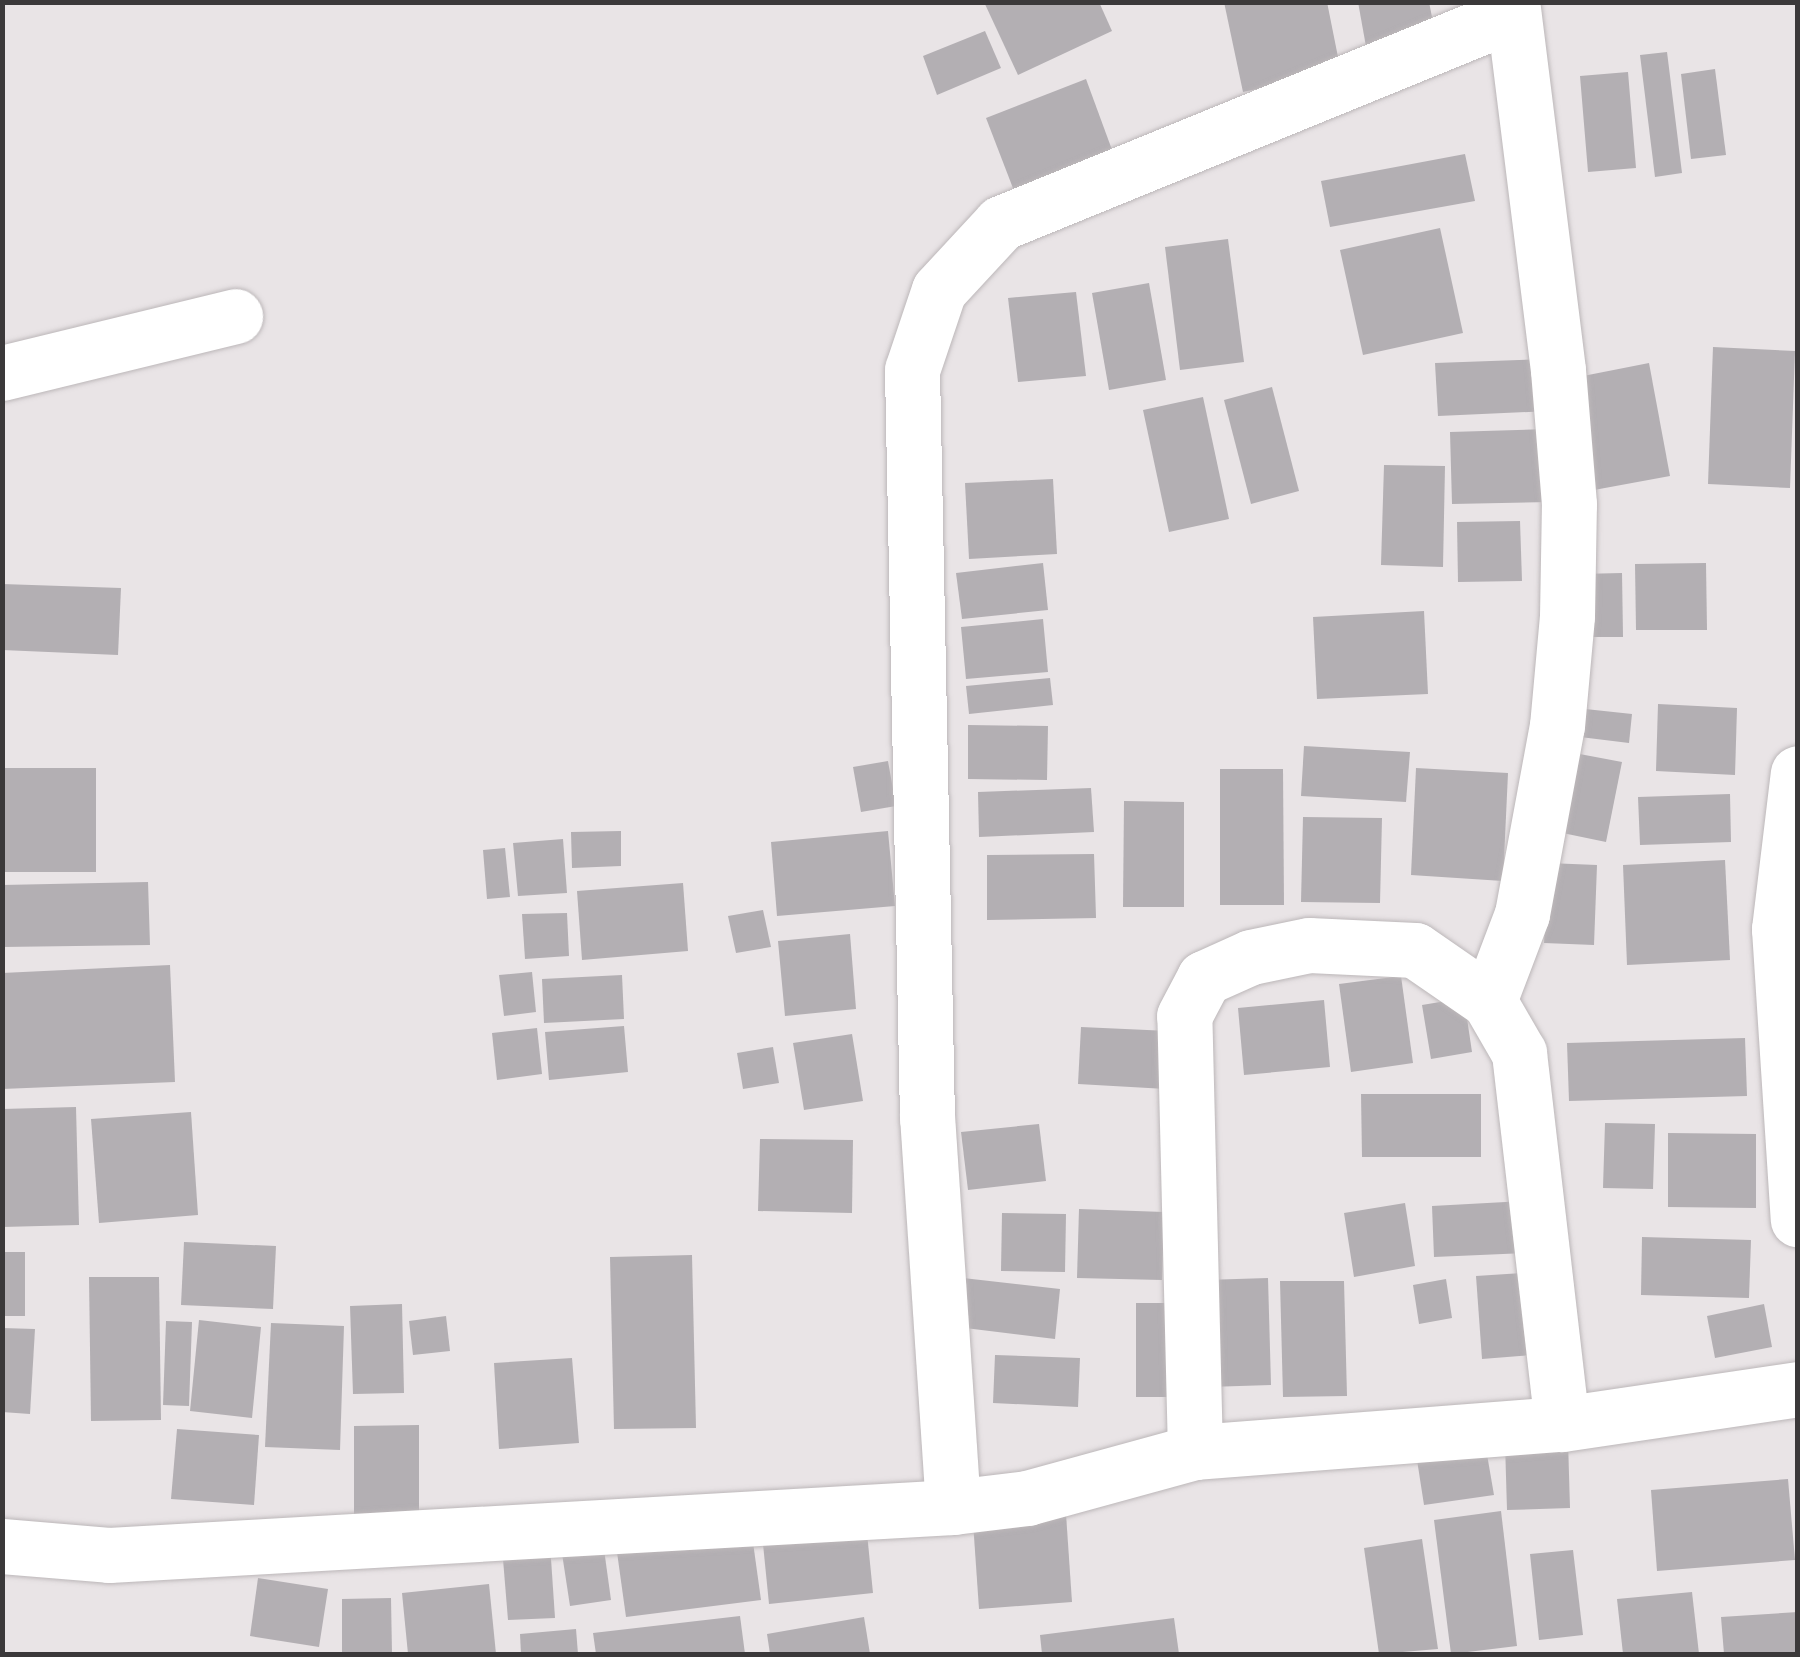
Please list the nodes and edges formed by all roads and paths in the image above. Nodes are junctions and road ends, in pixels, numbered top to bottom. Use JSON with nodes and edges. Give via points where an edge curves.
{"nodes":[{"id":1,"x":1513,"y":8,"type":"edge"},
{"id":2,"x":235,"y":316,"type":"dead end"},
{"id":3,"x":2,"y":372,"type":"edge"},
{"id":4,"x":1798,"y":772,"type":"edge"},
{"id":5,"x":1788,"y":925,"type":"edge"},
{"id":6,"x":1489,"y":1001,"type":"junction"},
{"id":7,"x":1798,"y":1218,"type":"edge"},
{"id":8,"x":1798,"y":1389,"type":"edge"},
{"id":9,"x":1562,"y":1424,"type":"junction"},
{"id":10,"x":1195,"y":1452,"type":"junction"},
{"id":11,"x":953,"y":1507,"type":"junction"},
{"id":12,"x":2,"y":1546,"type":"edge"}],
"edges":[{"from":1,"to":6,"type":"street","via":[[1558,370],[1569,504],[1567,616],[1556,726],[1522,914]]},
{"from":1,"to":11,"type":"street","via":[[1000,223],[939,290],[912,370],[927,1118]]},
{"from":2,"to":3,"type":"street"},
{"from":4,"to":5,"type":"street"},
{"from":5,"to":7,"type":"street"},
{"from":6,"to":9,"type":"street","via":[[1518,1052]]},
{"from":6,"to":10,"type":"street","via":[[1415,950],[1309,944],[1250,957],[1204,978],[1184,1016]]},
{"from":8,"to":9,"type":"street"},
{"from":9,"to":10,"type":"street"},
{"from":10,"to":11,"type":"street","via":[[1027,1498]]},
{"from":11,"to":12,"type":"street","via":[[109,1555]]}]}
